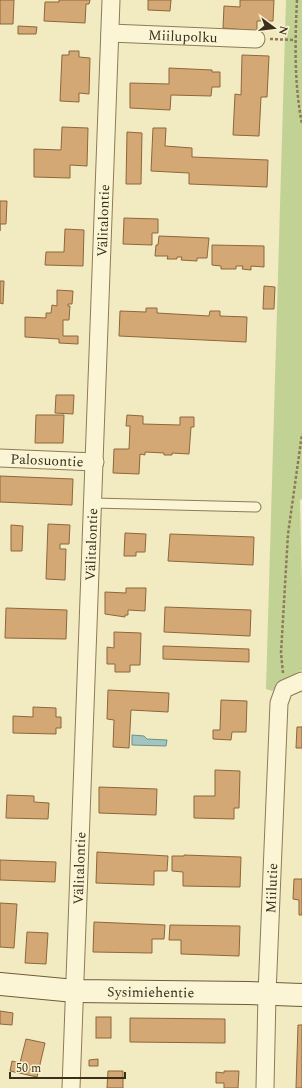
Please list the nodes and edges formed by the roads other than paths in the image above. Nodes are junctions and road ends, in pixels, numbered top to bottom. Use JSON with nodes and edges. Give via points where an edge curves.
{"nodes":[{"id":1,"x":111,"y":0,"type":"edge"},
{"id":2,"x":110,"y":33,"type":"junction"},
{"id":3,"x":256,"y":39,"type":"road end"},
{"id":4,"x":0,"y":458,"type":"edge"},
{"id":5,"x":94,"y":462,"type":"junction"},
{"id":6,"x":93,"y":503,"type":"junction"},
{"id":7,"x":256,"y":507,"type":"dead end"},
{"id":8,"x":302,"y":680,"type":"edge"},
{"id":9,"x":0,"y":984,"type":"edge"},
{"id":10,"x":75,"y":991,"type":"junction"},
{"id":11,"x":267,"y":994,"type":"junction"},
{"id":12,"x":302,"y":995,"type":"edge"},
{"id":13,"x":71,"y":1088,"type":"edge"},
{"id":14,"x":265,"y":1088,"type":"edge"}],
"edges":[{"from":1,"to":2,"type":"street","name":"Välitalontie"},
{"from":2,"to":3,"type":"street","name":"Miilupolku"},
{"from":2,"to":5,"type":"street","name":"Välitalontie"},
{"from":4,"to":5,"type":"street","name":"Palosuontie"},
{"from":5,"to":6,"type":"street","name":"Välitalontie"},
{"from":6,"to":7,"type":"lane"},
{"from":6,"to":10,"type":"street","name":"Välitalontie"},
{"from":8,"to":11,"type":"street","name":"Miilutie","via":[[284,689],[279,703]]},
{"from":9,"to":10,"type":"street","name":"Sysimiehentie"},
{"from":10,"to":11,"type":"street","name":"Sysimiehentie"},
{"from":10,"to":13,"type":"street","name":"Välitalontie"},
{"from":11,"to":12,"type":"street","name":"Sysimiehentie"},
{"from":11,"to":14,"type":"street","name":"Miilutie"}]}
